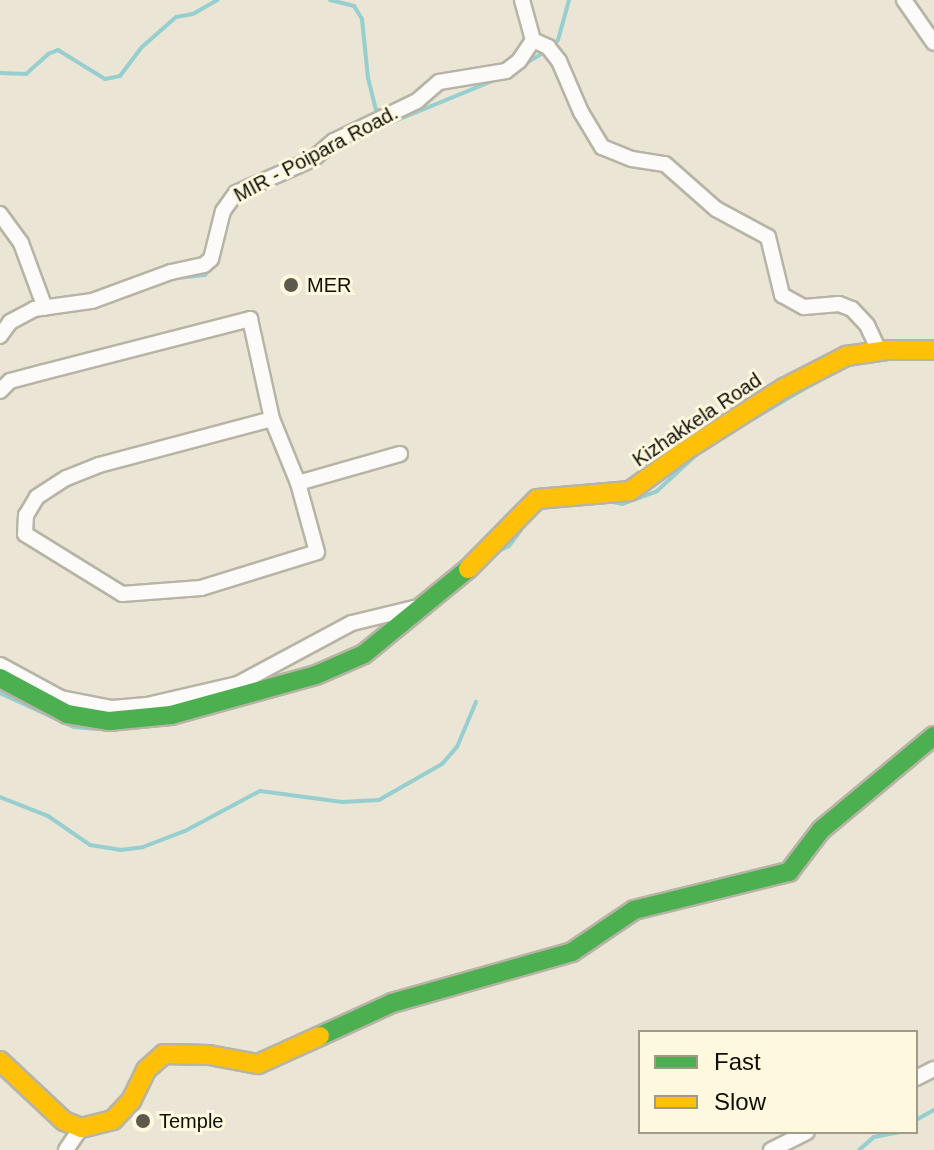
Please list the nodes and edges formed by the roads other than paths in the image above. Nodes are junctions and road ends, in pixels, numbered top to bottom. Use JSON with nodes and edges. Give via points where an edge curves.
{"nodes":[{"id":1,"x":522,"y":0,"type":"edge"},
{"id":2,"x":904,"y":0,"type":"edge"},
{"id":3,"x":533,"y":40,"type":"junction"},
{"id":4,"x":934,"y":43,"type":"edge"},
{"id":5,"x":0,"y":214,"type":"edge"},
{"id":6,"x":45,"y":308,"type":"junction"},
{"id":7,"x":0,"y":336,"type":"edge"},
{"id":8,"x":934,"y":350,"type":"edge"},
{"id":9,"x":879,"y":351,"type":"junction"},
{"id":10,"x":0,"y":391,"type":"edge"},
{"id":11,"x":272,"y":419,"type":"junction"},
{"id":12,"x":400,"y":454,"type":"dead end"},
{"id":13,"x":298,"y":483,"type":"junction"},
{"id":14,"x":423,"y":606,"type":"junction"},
{"id":15,"x":0,"y":665,"type":"edge"},
{"id":16,"x":0,"y":678,"type":"edge"},
{"id":17,"x":934,"y":736,"type":"edge"},
{"id":18,"x":0,"y":1061,"type":"edge"},
{"id":19,"x":81,"y":1128,"type":"junction"},
{"id":20,"x":803,"y":1134,"type":"edge"},
{"id":21,"x":66,"y":1150,"type":"edge"},
{"id":22,"x":771,"y":1150,"type":"edge"}],
"edges":[{"from":1,"to":3,"type":"street"},
{"from":2,"to":4,"type":"street"},
{"from":3,"to":6,"type":"street","name":"MIR - Poipara Road.","via":[[506,71],[439,82],[417,101],[334,141],[313,159],[236,193],[223,211],[211,259],[204,265],[92,301]]},
{"from":3,"to":9,"type":"street","via":[[559,61],[602,147],[665,164],[716,209],[768,237],[782,295],[804,307],[839,304],[856,311]]},
{"from":5,"to":6,"type":"street","via":[[21,243]]},
{"from":6,"to":7,"type":"street","name":"MIR - Poipara Road.","via":[[20,315]]},
{"from":8,"to":9,"type":"main road","name":"Kizhakkela Road"},
{"from":9,"to":14,"type":"main road","name":"Kizhakkela Road","via":[[846,356],[784,388],[630,491],[537,499],[476,563]]},
{"from":10,"to":11,"type":"street","via":[[10,381],[250,319]]},
{"from":11,"to":13,"type":"street"},
{"from":11,"to":13,"type":"street","via":[[66,478],[37,497],[26,515],[25,534],[122,594],[201,588],[317,552]]},
{"from":12,"to":13,"type":"street"},
{"from":14,"to":15,"type":"street","name":"Kizhakkela Road","via":[[352,623],[238,684],[147,705],[112,708],[61,698]]},
{"from":14,"to":16,"type":"main road","name":"Kizhakkela Road","via":[[364,654],[328,670],[171,715],[109,721],[67,714]]},
{"from":17,"to":19,"type":"main road","via":[[821,830],[789,872],[634,910],[572,952],[392,1003],[258,1064],[164,1054],[146,1070],[131,1101],[113,1120]]},
{"from":18,"to":19,"type":"main road","via":[[64,1121]]},
{"from":19,"to":21,"type":"street"},
{"from":20,"to":22,"type":"street"}]}
